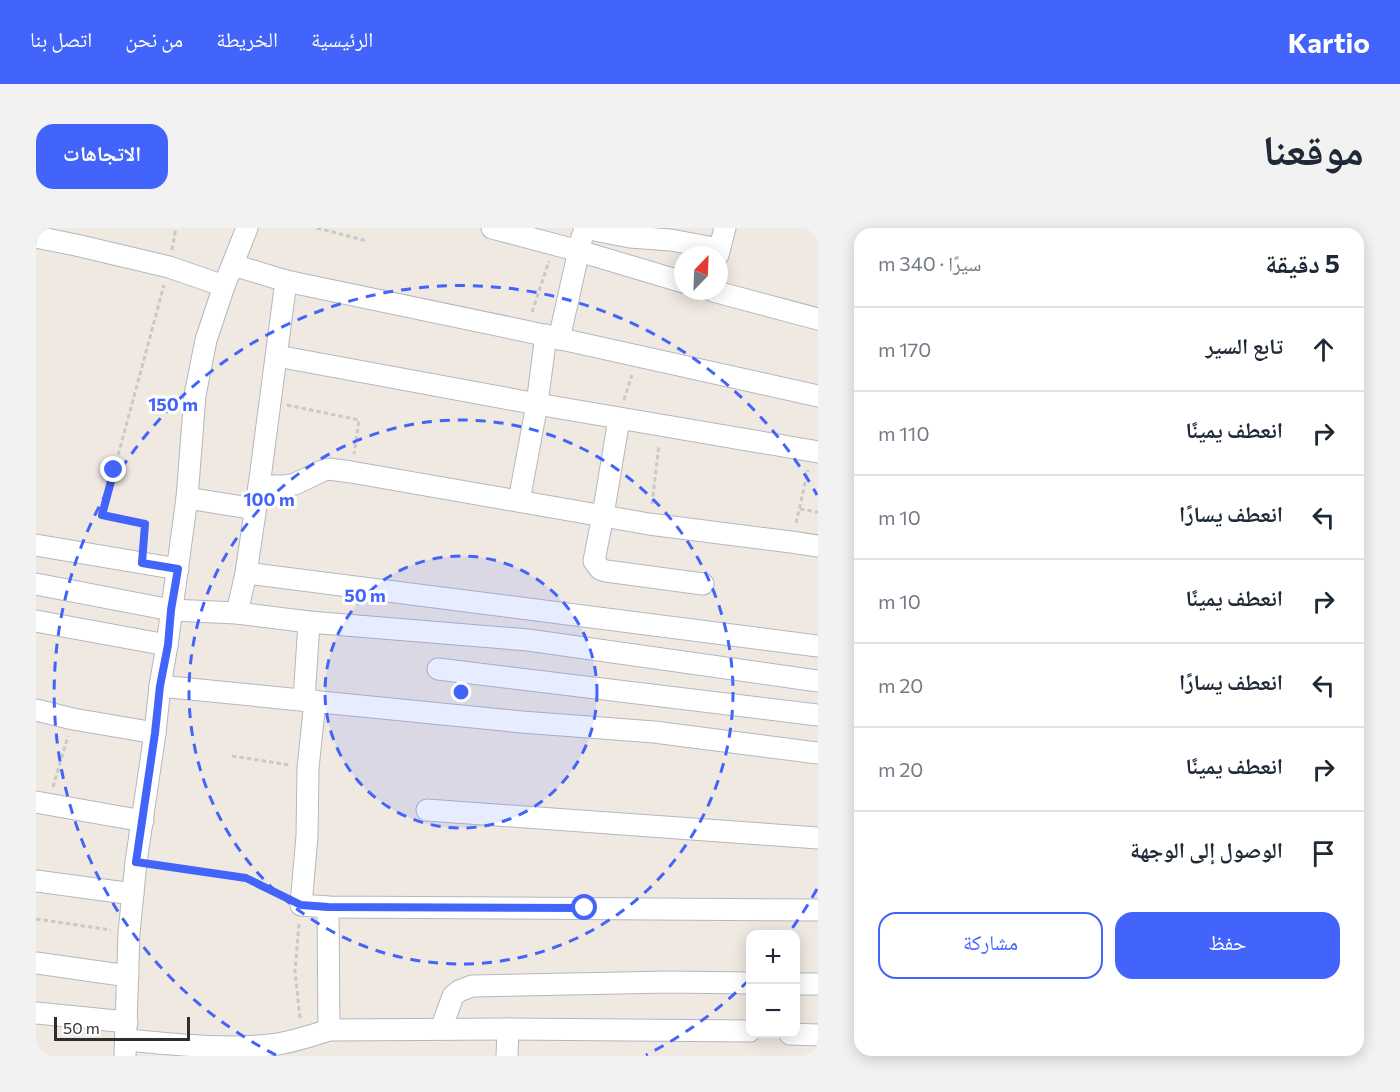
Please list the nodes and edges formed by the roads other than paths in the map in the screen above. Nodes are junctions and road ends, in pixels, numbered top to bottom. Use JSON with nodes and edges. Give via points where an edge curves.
{"nodes":[{"id":1,"x":247,"y":228,"type":"edge"},
{"id":2,"x":492,"y":228,"type":"edge"},
{"id":3,"x":584,"y":228,"type":"edge"},
{"id":4,"x":725,"y":228,"type":"edge"},
{"id":5,"x":36,"y":237,"type":"edge"},
{"id":6,"x":694,"y":246,"type":"edge"},
{"id":7,"x":720,"y":246,"type":"edge"},
{"id":8,"x":579,"y":251,"type":"junction"},
{"id":9,"x":233,"y":265,"type":"junction"},
{"id":10,"x":674,"y":279,"type":"edge"},
{"id":11,"x":286,"y":280,"type":"junction"},
{"id":12,"x":224,"y":286,"type":"junction"},
{"id":13,"x":728,"y":295,"type":"edge"},
{"id":14,"x":818,"y":319,"type":"edge"},
{"id":15,"x":552,"y":337,"type":"junction"},
{"id":16,"x":277,"y":356,"type":"junction"},
{"id":17,"x":818,"y":396,"type":"edge"},
{"id":18,"x":537,"y":404,"type":"junction"},
{"id":19,"x":619,"y":419,"type":"junction"},
{"id":20,"x":815,"y":452,"type":"edge"},
{"id":21,"x":259,"y":486,"type":"junction"},
{"id":22,"x":187,"y":498,"type":"junction"},
{"id":23,"x":519,"y":501,"type":"junction"},
{"id":24,"x":255,"y":509,"type":"junction"},
{"id":25,"x":603,"y":515,"type":"junction"},
{"id":26,"x":36,"y":545,"type":"edge"},
{"id":27,"x":818,"y":546,"type":"edge"},
{"id":28,"x":178,"y":569,"type":"junction"},
{"id":29,"x":246,"y":573,"type":"junction"},
{"id":30,"x":36,"y":584,"type":"edge"},
{"id":31,"x":704,"y":584,"type":"dead end"},
{"id":32,"x":171,"y":610,"type":"junction"},
{"id":33,"x":237,"y":613,"type":"junction"},
{"id":34,"x":36,"y":621,"type":"edge"},
{"id":35,"x":309,"y":622,"type":"junction"},
{"id":36,"x":168,"y":645,"type":"junction"},
{"id":37,"x":818,"y":646,"type":"edge"},
{"id":38,"x":438,"y":669,"type":"dead end"},
{"id":39,"x":818,"y":681,"type":"edge"},
{"id":40,"x":160,"y":686,"type":"junction"},
{"id":41,"x":309,"y":701,"type":"junction"},
{"id":42,"x":36,"y":710,"type":"edge"},
{"id":43,"x":818,"y":715,"type":"edge"},
{"id":44,"x":155,"y":733,"type":"junction"},
{"id":45,"x":818,"y":753,"type":"edge"},
{"id":46,"x":42,"y":803,"type":"edge"},
{"id":47,"x":427,"y":810,"type":"dead end"},
{"id":48,"x":143,"y":821,"type":"junction"},
{"id":49,"x":818,"y":838,"type":"edge"},
{"id":50,"x":36,"y":881,"type":"edge"},
{"id":51,"x":133,"y":894,"type":"junction"},
{"id":52,"x":328,"y":907,"type":"junction"},
{"id":53,"x":818,"y":910,"type":"edge"},
{"id":54,"x":36,"y":963,"type":"edge"},
{"id":55,"x":128,"y":976,"type":"junction"},
{"id":56,"x":746,"y":983,"type":"edge"},
{"id":57,"x":800,"y":984,"type":"edge"},
{"id":58,"x":818,"y":984,"type":"edge"},
{"id":59,"x":36,"y":1013,"type":"edge"},
{"id":60,"x":441,"y":1029,"type":"junction"},
{"id":61,"x":508,"y":1029,"type":"junction"},
{"id":62,"x":329,"y":1030,"type":"junction"},
{"id":63,"x":746,"y":1031,"type":"edge"},
{"id":64,"x":800,"y":1034,"type":"edge"},
{"id":65,"x":818,"y":1035,"type":"edge"},
{"id":66,"x":126,"y":1039,"type":"edge"},
{"id":67,"x":507,"y":1056,"type":"edge"}],
"edges":[{"from":1,"to":9,"type":"street"},
{"from":2,"to":8,"type":"street"},
{"from":3,"to":6,"type":"street"},
{"from":3,"to":8,"type":"street"},
{"from":4,"to":7,"type":"street"},
{"from":5,"to":12,"type":"street","via":[[169,267]]},
{"from":8,"to":10,"type":"street"},
{"from":8,"to":15,"type":"street"},
{"from":9,"to":11,"type":"street"},
{"from":9,"to":12,"type":"street"},
{"from":11,"to":15,"type":"street"},
{"from":11,"to":16,"type":"street"},
{"from":12,"to":22,"type":"street","via":[[206,340],[195,395]]},
{"from":13,"to":14,"type":"street"},
{"from":15,"to":17,"type":"street"},
{"from":15,"to":18,"type":"street"},
{"from":16,"to":18,"type":"street"},
{"from":16,"to":21,"type":"street"},
{"from":18,"to":19,"type":"street"},
{"from":18,"to":23,"type":"street"},
{"from":19,"to":20,"type":"street"},
{"from":19,"to":25,"type":"street"},
{"from":21,"to":23,"type":"street","via":[[295,484],[329,469]]},
{"from":21,"to":24,"type":"street"},
{"from":22,"to":24,"type":"street"},
{"from":22,"to":28,"type":"street"},
{"from":23,"to":25,"type":"street"},
{"from":24,"to":29,"type":"street"},
{"from":25,"to":27,"type":"street"},
{"from":25,"to":31,"type":"street","via":[[594,561],[600,569]]},
{"from":26,"to":28,"type":"street"},
{"from":28,"to":32,"type":"street"},
{"from":29,"to":33,"type":"street"},
{"from":29,"to":37,"type":"street"},
{"from":30,"to":32,"type":"street"},
{"from":32,"to":33,"type":"street"},
{"from":32,"to":36,"type":"street"},
{"from":33,"to":35,"type":"street"},
{"from":34,"to":36,"type":"street"},
{"from":35,"to":39,"type":"street","via":[[528,640]]},
{"from":35,"to":41,"type":"street"},
{"from":36,"to":40,"type":"street"},
{"from":38,"to":43,"type":"street"},
{"from":40,"to":41,"type":"street"},
{"from":40,"to":44,"type":"street"},
{"from":41,"to":45,"type":"street","via":[[654,732]]},
{"from":41,"to":52,"type":"street","via":[[307,836],[301,905]]},
{"from":42,"to":44,"type":"street"},
{"from":44,"to":48,"type":"street"},
{"from":46,"to":48,"type":"street"},
{"from":47,"to":49,"type":"street"},
{"from":48,"to":51,"type":"street"},
{"from":50,"to":51,"type":"street"},
{"from":51,"to":55,"type":"street"},
{"from":52,"to":53,"type":"street"},
{"from":52,"to":62,"type":"street"},
{"from":54,"to":55,"type":"street"},
{"from":55,"to":66,"type":"street"},
{"from":56,"to":60,"type":"street","via":[[472,986],[453,996]]},
{"from":57,"to":58,"type":"street"},
{"from":59,"to":66,"type":"street"},
{"from":60,"to":61,"type":"street"},
{"from":60,"to":62,"type":"street"},
{"from":61,"to":63,"type":"street"},
{"from":61,"to":67,"type":"street"},
{"from":62,"to":66,"type":"street","via":[[271,1045],[214,1047]]},
{"from":64,"to":65,"type":"street"}]}
